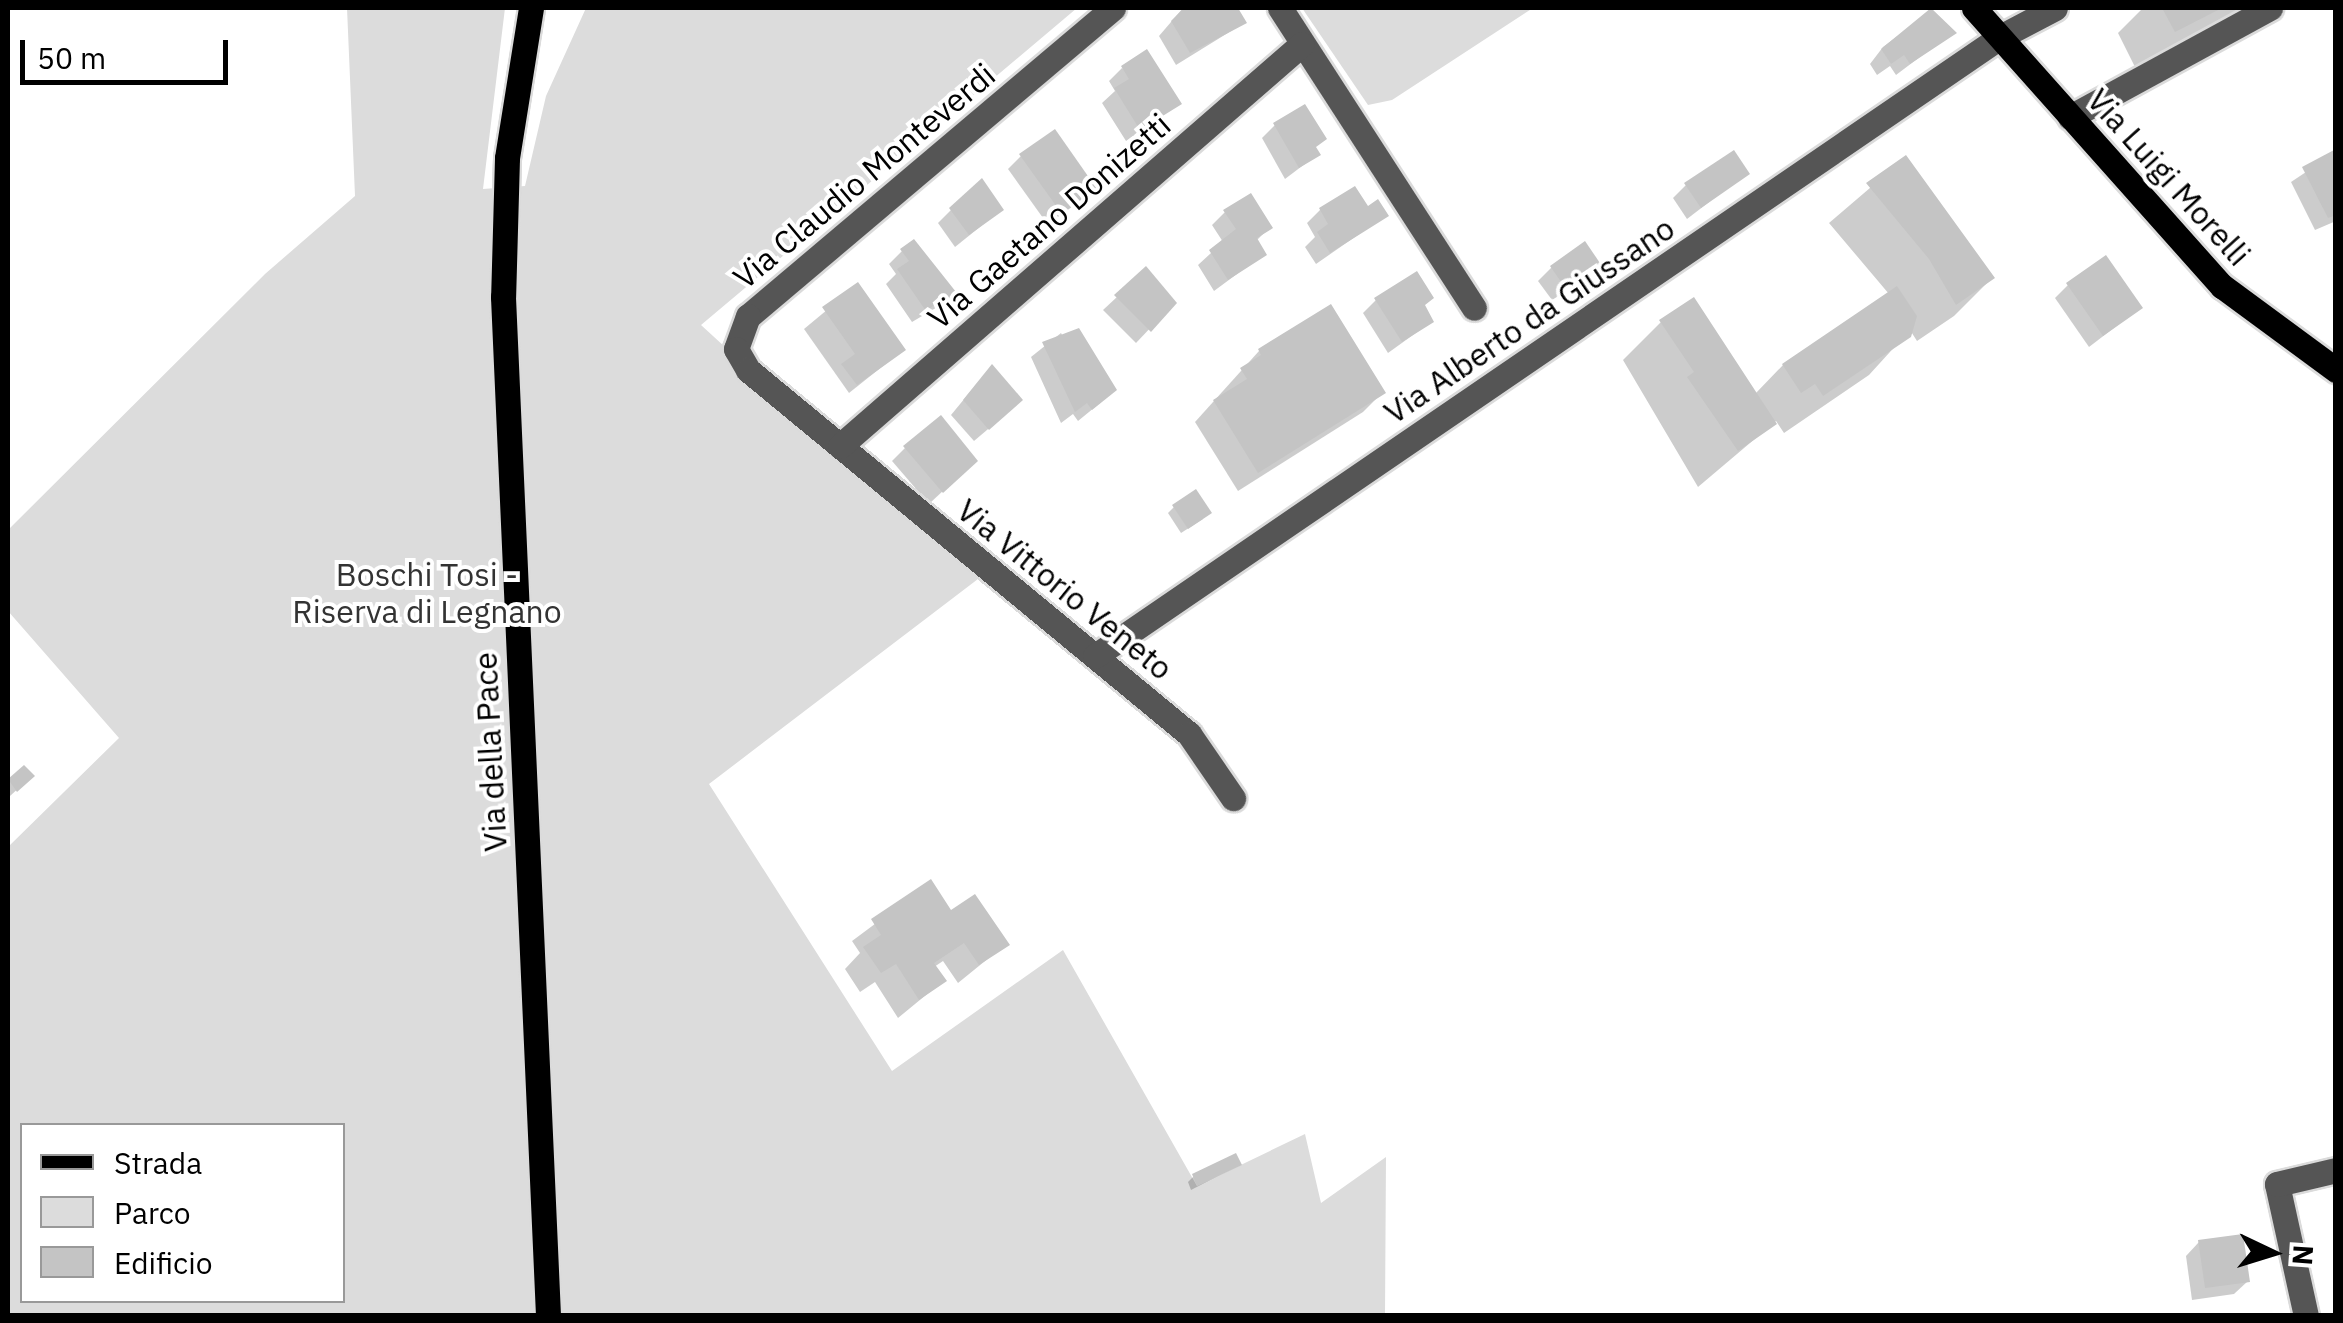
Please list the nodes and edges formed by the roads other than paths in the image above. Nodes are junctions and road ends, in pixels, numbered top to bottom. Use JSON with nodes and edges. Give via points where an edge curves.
{"nodes":[{"id":1,"x":532,"y":8,"type":"edge"},
{"id":2,"x":1113,"y":8,"type":"edge"},
{"id":3,"x":1280,"y":8,"type":"edge"},
{"id":4,"x":1974,"y":8,"type":"edge"},
{"id":5,"x":2055,"y":8,"type":"edge"},
{"id":6,"x":2270,"y":8,"type":"edge"},
{"id":7,"x":2000,"y":38,"type":"junction"},
{"id":8,"x":1302,"y":44,"type":"junction"},
{"id":9,"x":2070,"y":116,"type":"junction"},
{"id":10,"x":1474,"y":308,"type":"dead end"},
{"id":11,"x":2336,"y":370,"type":"edge"},
{"id":12,"x":840,"y":446,"type":"junction"},
{"id":13,"x":1095,"y":656,"type":"junction"},
{"id":14,"x":1233,"y":798,"type":"dead end"},
{"id":15,"x":2336,"y":1170,"type":"edge"},
{"id":16,"x":548,"y":1316,"type":"edge"},
{"id":17,"x":2306,"y":1316,"type":"edge"}],
"edges":[{"from":1,"to":16,"type":"main road","name":"Via della Pace","via":[[506,158],[502,296]]},
{"from":2,"to":12,"type":"street","name":"Via Claudio Monteverdi","via":[[740,326],[741,360]]},
{"from":3,"to":8,"type":"street"},
{"from":4,"to":7,"type":"main road","name":"Via Luigi Morelli"},
{"from":5,"to":7,"type":"street","name":"Via Alberto da Giussano"},
{"from":6,"to":9,"type":"street"},
{"from":7,"to":9,"type":"main road","name":"Via Luigi Morelli"},
{"from":7,"to":13,"type":"street","name":"Via Alberto da Giussano"},
{"from":8,"to":10,"type":"street"},
{"from":8,"to":12,"type":"street","name":"Via Gaetano Donizetti"},
{"from":9,"to":11,"type":"main road","name":"Via Luigi Morelli","via":[[2222,286]]},
{"from":12,"to":13,"type":"street","name":"Via Vittorio Veneto"},
{"from":13,"to":14,"type":"street","name":"Via Vittorio Veneto","via":[[1190,734]]},
{"from":15,"to":17,"type":"street","via":[[2277,1184]]}]}
